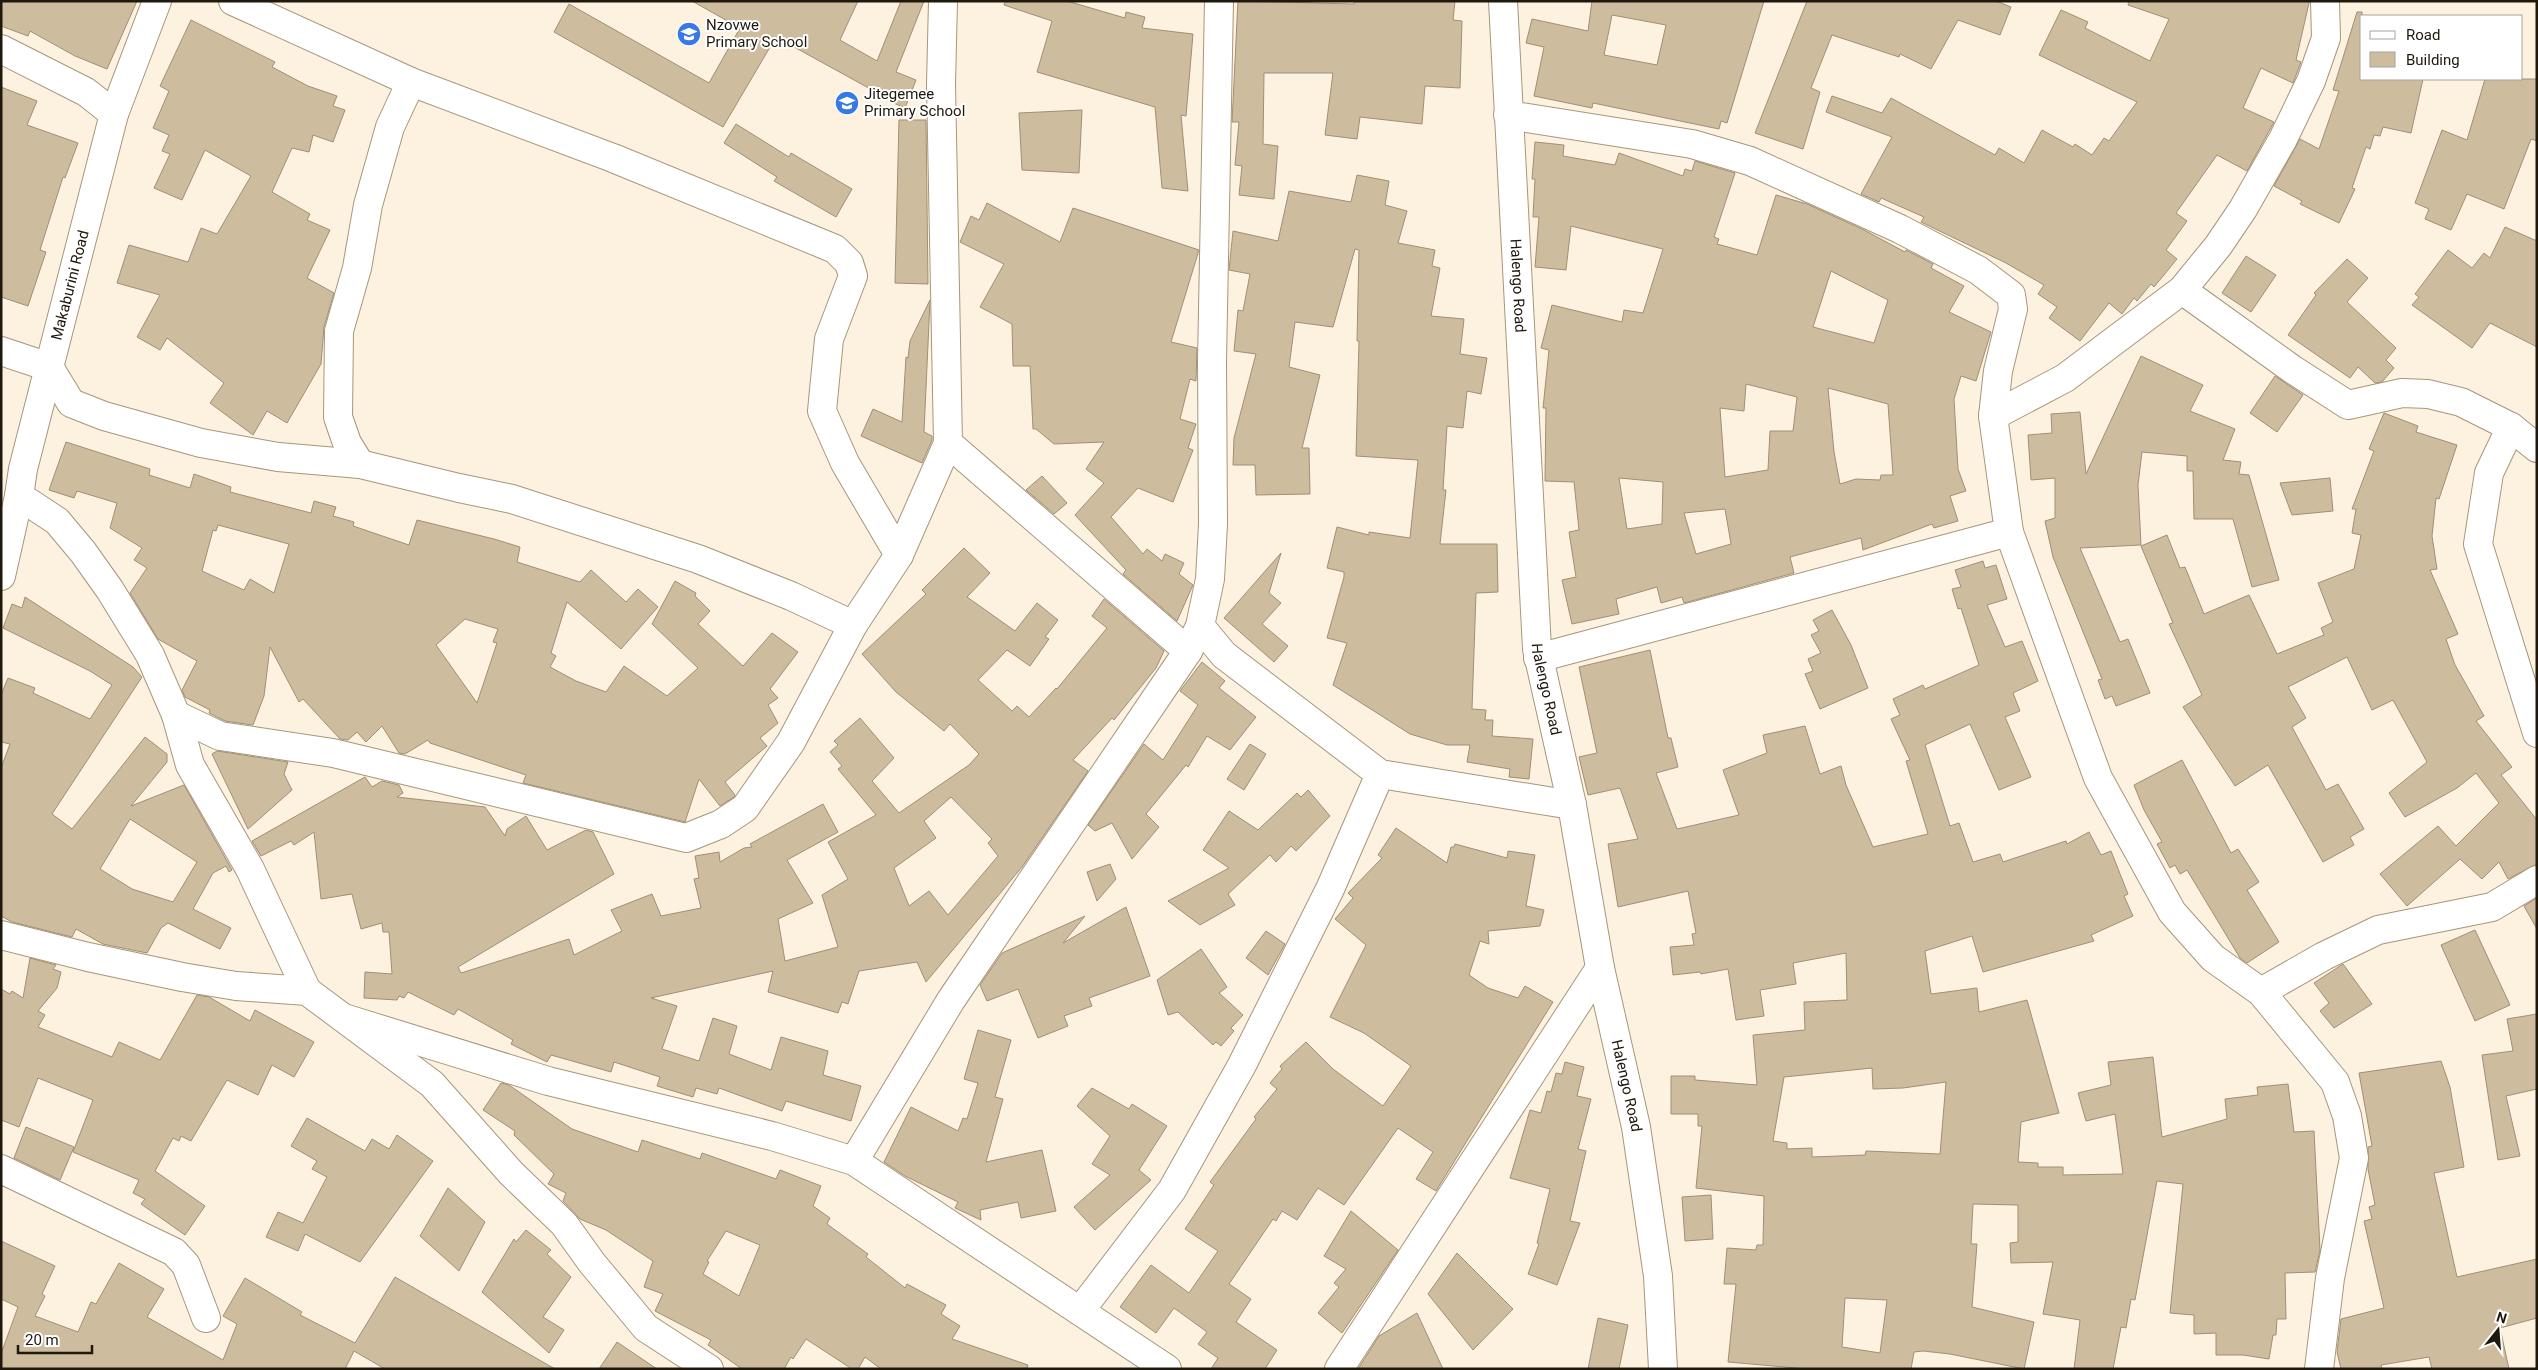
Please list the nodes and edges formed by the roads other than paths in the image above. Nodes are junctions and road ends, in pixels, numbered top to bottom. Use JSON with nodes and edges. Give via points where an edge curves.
{"nodes":[{"id":1,"x":157,"y":1,"type":"edge"},
{"id":2,"x":232,"y":1,"type":"edge"},
{"id":3,"x":943,"y":1,"type":"edge"},
{"id":4,"x":1219,"y":1,"type":"edge"},
{"id":5,"x":1503,"y":1,"type":"edge"},
{"id":6,"x":2325,"y":1,"type":"edge"},
{"id":7,"x":1,"y":49,"type":"edge"},
{"id":8,"x":411,"y":82,"type":"junction"},
{"id":9,"x":114,"y":114,"type":"junction"},
{"id":10,"x":1508,"y":115,"type":"junction"},
{"id":11,"x":2182,"y":290,"type":"junction"},
{"id":12,"x":1,"y":351,"type":"edge"},
{"id":13,"x":50,"y":367,"type":"junction"},
{"id":14,"x":1993,"y":416,"type":"junction"},
{"id":15,"x":2511,"y":427,"type":"junction"},
{"id":16,"x":948,"y":443,"type":"junction"},
{"id":17,"x":2537,"y":448,"type":"edge"},
{"id":18,"x":360,"y":464,"type":"junction"},
{"id":19,"x":19,"y":496,"type":"junction"},
{"id":20,"x":2009,"y":532,"type":"junction"},
{"id":21,"x":899,"y":555,"type":"junction"},
{"id":22,"x":1,"y":576,"type":"edge"},
{"id":23,"x":853,"y":625,"type":"junction"},
{"id":24,"x":1200,"y":626,"type":"junction"},
{"id":25,"x":1188,"y":651,"type":"junction"},
{"id":26,"x":1538,"y":658,"type":"junction"},
{"id":27,"x":176,"y":715,"type":"junction"},
{"id":28,"x":2537,"y":733,"type":"edge"},
{"id":29,"x":1380,"y":774,"type":"junction"},
{"id":30,"x":1572,"y":805,"type":"junction"},
{"id":31,"x":2537,"y":880,"type":"edge"},
{"id":32,"x":1,"y":935,"type":"edge"},
{"id":33,"x":1600,"y":968,"type":"junction"},
{"id":34,"x":307,"y":991,"type":"junction"},
{"id":35,"x":2261,"y":992,"type":"junction"},
{"id":36,"x":347,"y":1019,"type":"junction"},
{"id":37,"x":854,"y":1161,"type":"junction"},
{"id":38,"x":1,"y":1169,"type":"edge"},
{"id":39,"x":1080,"y":1311,"type":"junction"},
{"id":40,"x":206,"y":1318,"type":"dead end"},
{"id":41,"x":709,"y":1369,"type":"edge"},
{"id":42,"x":1167,"y":1369,"type":"edge"},
{"id":43,"x":1339,"y":1369,"type":"edge"},
{"id":44,"x":1663,"y":1369,"type":"edge"},
{"id":45,"x":2319,"y":1369,"type":"edge"}],
"edges":[{"from":1,"to":9,"type":"street","name":"Makaburini Road"},
{"from":2,"to":8,"type":"street"},
{"from":3,"to":16,"type":"street","via":[[941,84]]},
{"from":4,"to":24,"type":"street","via":[[1212,361],[1213,524],[1210,579]]},
{"from":5,"to":10,"type":"street","name":"Halengo Road"},
{"from":6,"to":11,"type":"street","via":[[2326,38],[2311,81],[2243,209]]},
{"from":7,"to":9,"type":"street","via":[[86,92]]},
{"from":8,"to":18,"type":"street","via":[[390,127],[368,205],[357,268],[339,332],[338,416],[347,444]]},
{"from":8,"to":21,"type":"street","via":[[613,158],[835,249],[849,263],[853,276],[830,339],[822,411],[845,463]]},
{"from":9,"to":13,"type":"street","name":"Makaburini Road"},
{"from":10,"to":14,"type":"street","via":[[1692,144],[1750,161],[1900,229],[1978,270],[2012,295],[2013,309],[1998,371]]},
{"from":10,"to":26,"type":"street","name":"Halengo Road"},
{"from":11,"to":14,"type":"street","via":[[2065,378]]},
{"from":11,"to":15,"type":"street","via":[[2348,405],[2402,392],[2428,394],[2461,402]]},
{"from":12,"to":13,"type":"street"},
{"from":13,"to":18,"type":"street","via":[[71,403],[104,416],[201,443],[278,457]]},
{"from":13,"to":19,"type":"street","name":"Makaburini Road"},
{"from":14,"to":20,"type":"street"},
{"from":15,"to":17,"type":"street"},
{"from":15,"to":28,"type":"street","via":[[2489,473],[2478,544]]},
{"from":16,"to":21,"type":"street"},
{"from":16,"to":25,"type":"street"},
{"from":18,"to":23,"type":"street","via":[[512,499],[577,518],[698,559]]},
{"from":19,"to":22,"type":"street","name":"Makaburini Road"},
{"from":19,"to":27,"type":"street","via":[[57,521],[110,590],[150,655]]},
{"from":20,"to":26,"type":"street"},
{"from":20,"to":35,"type":"street","via":[[2098,778],[2121,820],[2172,912],[2213,958]]},
{"from":21,"to":23,"type":"street"},
{"from":23,"to":27,"type":"street","via":[[790,742],[745,808],[721,824],[686,838],[333,753],[220,736]]},
{"from":24,"to":25,"type":"street"},
{"from":24,"to":29,"type":"street","via":[[1224,655]]},
{"from":25,"to":37,"type":"street","via":[[951,1000]]},
{"from":26,"to":30,"type":"street","name":"Halengo Road"},
{"from":27,"to":34,"type":"street","via":[[190,765],[250,869]]},
{"from":29,"to":30,"type":"street"},
{"from":29,"to":39,"type":"street","via":[[1325,898],[1242,1065],[1177,1181]]},
{"from":30,"to":33,"type":"street","name":"Halengo Road"},
{"from":31,"to":35,"type":"street","via":[[2492,907],[2378,930]]},
{"from":32,"to":34,"type":"street","via":[[88,958],[182,977],[236,986]]},
{"from":33,"to":43,"type":"street"},
{"from":33,"to":44,"type":"street","name":"Halengo Road","via":[[1636,1127],[1658,1276]]},
{"from":34,"to":36,"type":"street"},
{"from":35,"to":45,"type":"street","via":[[2335,1082],[2348,1116],[2354,1158],[2330,1278]]},
{"from":36,"to":37,"type":"street","via":[[548,1081],[754,1131]]},
{"from":36,"to":41,"type":"street","via":[[432,1084],[511,1173],[564,1224],[597,1270],[646,1328]]},
{"from":37,"to":39,"type":"street"},
{"from":38,"to":40,"type":"street","via":[[174,1252],[186,1265]]},
{"from":39,"to":42,"type":"street"}]}
